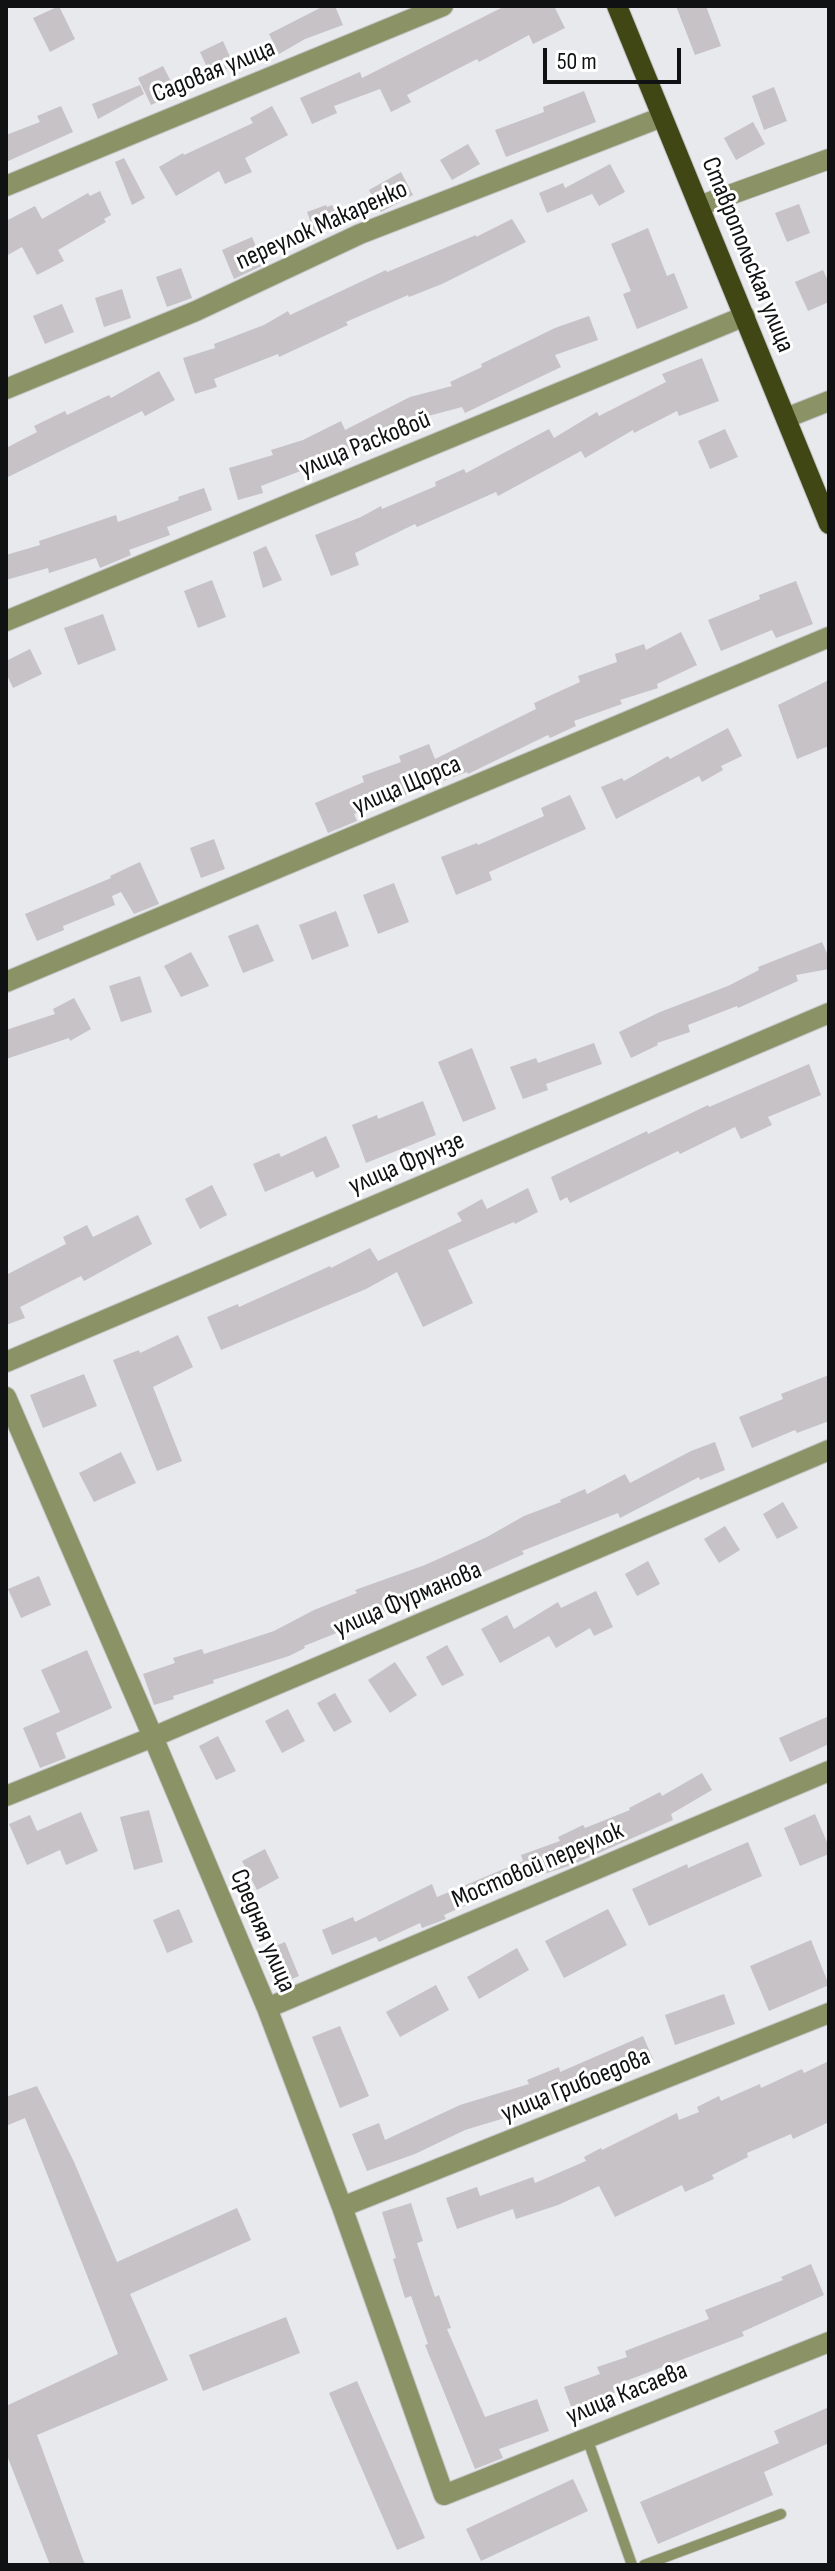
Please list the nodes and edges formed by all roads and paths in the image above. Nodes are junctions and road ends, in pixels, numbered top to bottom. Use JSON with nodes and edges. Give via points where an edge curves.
{"nodes":[{"id":1,"x":443,"y":6,"type":"edge"},
{"id":2,"x":617,"y":6,"type":"edge"},
{"id":3,"x":662,"y":117,"type":"junction"},
{"id":4,"x":829,"y":159,"type":"edge"},
{"id":5,"x":6,"y":186,"type":"edge"},
{"id":6,"x":699,"y":206,"type":"junction"},
{"id":7,"x":745,"y":316,"type":"junction"},
{"id":8,"x":6,"y":389,"type":"edge"},
{"id":9,"x":829,"y":401,"type":"edge"},
{"id":10,"x":786,"y":418,"type":"junction"},
{"id":11,"x":829,"y":524,"type":"edge"},
{"id":12,"x":6,"y":621,"type":"edge"},
{"id":13,"x":829,"y":637,"type":"edge"},
{"id":14,"x":6,"y":982,"type":"edge"},
{"id":15,"x":829,"y":1013,"type":"edge"},
{"id":16,"x":6,"y":1362,"type":"edge"},
{"id":17,"x":6,"y":1397,"type":"edge"},
{"id":18,"x":829,"y":1450,"type":"edge"},
{"id":19,"x":153,"y":1737,"type":"junction"},
{"id":20,"x":829,"y":1771,"type":"edge"},
{"id":21,"x":6,"y":1796,"type":"edge"},
{"id":22,"x":267,"y":2008,"type":"junction"},
{"id":23,"x":829,"y":2013,"type":"edge"},
{"id":24,"x":342,"y":2207,"type":"junction"},
{"id":25,"x":829,"y":2342,"type":"edge"},
{"id":26,"x":587,"y":2438,"type":"junction"},
{"id":27,"x":444,"y":2495,"type":"joint"},
{"id":28,"x":781,"y":2514,"type":"dead end"},
{"id":29,"x":632,"y":2565,"type":"edge"},
{"id":30,"x":644,"y":2565,"type":"edge"}],
"edges":[{"from":1,"to":5,"type":"street","name":"Садовая улица"},
{"from":2,"to":3,"type":"main road","name":"Ставропольская улица"},
{"from":3,"to":6,"type":"main road","name":"Ставропольская улица"},
{"from":3,"to":8,"type":"street","name":"переулок Макаренко","via":[[360,234],[196,311]]},
{"from":4,"to":6,"type":"street"},
{"from":6,"to":7,"type":"main road","name":"Ставропольская улица"},
{"from":7,"to":10,"type":"main road","name":"Ставропольская улица"},
{"from":7,"to":12,"type":"street","name":"улица Расковой"},
{"from":9,"to":10,"type":"street"},
{"from":10,"to":11,"type":"main road","name":"Ставропольская улица"},
{"from":13,"to":14,"type":"street","name":"улица Щорса"},
{"from":15,"to":16,"type":"street","name":"улица Фрунзе"},
{"from":17,"to":19,"type":"street","name":"Средняя улица"},
{"from":18,"to":19,"type":"street","name":"улица Фурманова"},
{"from":19,"to":21,"type":"street","name":"улица Фурманова"},
{"from":19,"to":22,"type":"street","name":"Средняя улица"},
{"from":20,"to":22,"type":"street","name":"Мостовой переулок"},
{"from":22,"to":24,"type":"street","name":"Средняя улица"},
{"from":23,"to":24,"type":"street","name":"улица Грибоедова"},
{"from":24,"to":27,"type":"street","name":"Средняя улица"},
{"from":25,"to":26,"type":"street","name":"улица Касаева"},
{"from":26,"to":27,"type":"street","name":"улица Касаева"},
{"from":26,"to":29,"type":"lane"},
{"from":28,"to":30,"type":"lane"}]}
